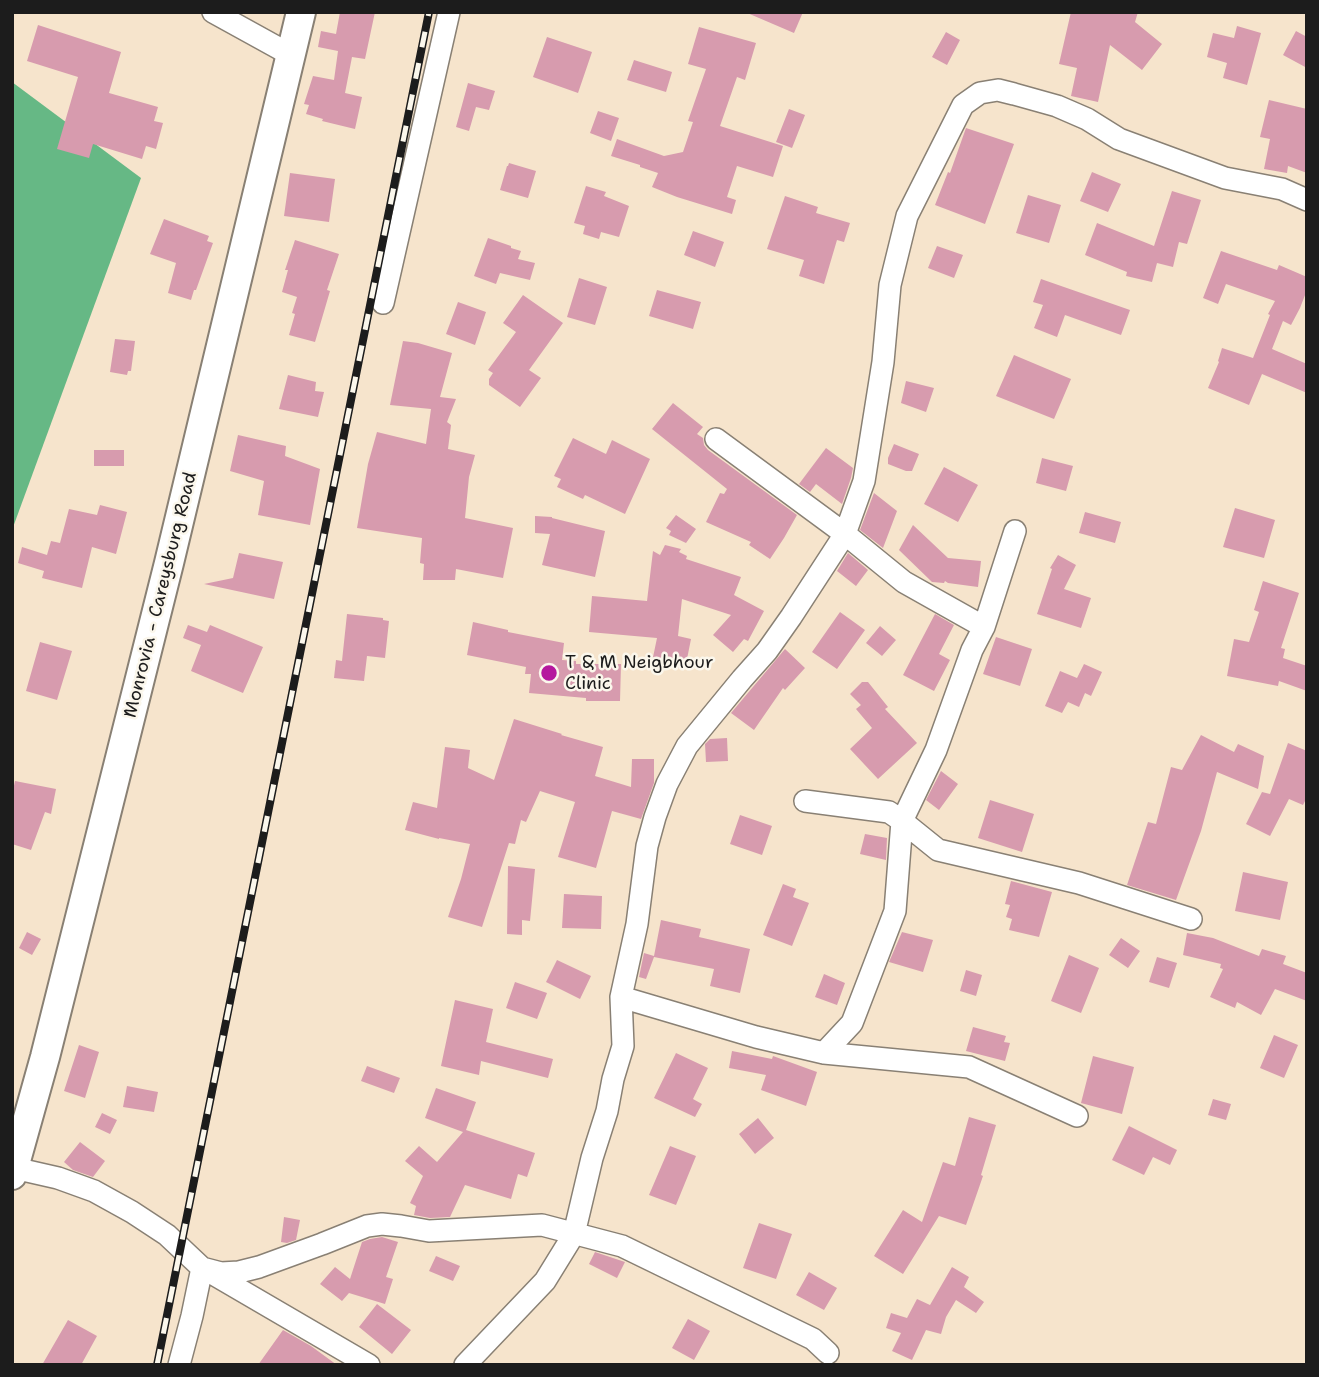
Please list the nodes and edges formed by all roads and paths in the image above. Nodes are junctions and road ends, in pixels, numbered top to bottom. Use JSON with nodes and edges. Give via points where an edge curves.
{"nodes":[{"id":1,"x":213,"y":12,"type":"edge"},
{"id":2,"x":301,"y":12,"type":"edge"},
{"id":3,"x":449,"y":12,"type":"edge"},
{"id":4,"x":291,"y":55,"type":"junction"},
{"id":5,"x":1307,"y":200,"type":"edge"},
{"id":6,"x":383,"y":303,"type":"dead end"},
{"id":7,"x":716,"y":439,"type":"dead end"},
{"id":8,"x":1015,"y":531,"type":"dead end"},
{"id":9,"x":845,"y":534,"type":"junction"},
{"id":10,"x":984,"y":627,"type":"junction"},
{"id":11,"x":805,"y":800,"type":"dead end"},
{"id":12,"x":902,"y":821,"type":"junction"},
{"id":13,"x":1191,"y":919,"type":"dead end"},
{"id":14,"x":621,"y":997,"type":"junction"},
{"id":15,"x":824,"y":1054,"type":"junction"},
{"id":16,"x":1077,"y":1116,"type":"dead end"},
{"id":17,"x":13,"y":1172,"type":"edge"},
{"id":18,"x":574,"y":1234,"type":"junction"},
{"id":19,"x":202,"y":1268,"type":"junction"},
{"id":20,"x":828,"y":1353,"type":"dead end"},
{"id":21,"x":178,"y":1365,"type":"edge"},
{"id":22,"x":369,"y":1365,"type":"edge"},
{"id":23,"x":465,"y":1365,"type":"edge"}],
"edges":[{"from":1,"to":4,"type":"street"},
{"from":2,"to":4,"type":"main road","name":"Monrovia - Careysburg Road"},
{"from":3,"to":6,"type":"street"},
{"from":4,"to":17,"type":"main road","name":"Monrovia - Careysburg Road","via":[[170,563]]},
{"from":5,"to":9,"type":"street","via":[[1282,189],[1225,178],[1119,139],[1057,106],[1014,94],[998,90],[980,93],[963,105],[907,216],[890,285],[864,481]]},
{"from":7,"to":9,"type":"street"},
{"from":8,"to":10,"type":"street"},
{"from":9,"to":10,"type":"street","via":[[904,582]]},
{"from":9,"to":14,"type":"street","via":[[767,651],[687,746],[667,784],[647,846],[638,924]]},
{"from":10,"to":12,"type":"street","via":[[936,750]]},
{"from":11,"to":12,"type":"street","via":[[890,812]]},
{"from":12,"to":13,"type":"street","via":[[938,850],[1079,883]]},
{"from":12,"to":15,"type":"street","via":[[895,911],[852,1023]]},
{"from":14,"to":15,"type":"street"},
{"from":14,"to":18,"type":"street","via":[[623,1046]]},
{"from":15,"to":16,"type":"street","via":[[969,1067]]},
{"from":17,"to":19,"type":"street","via":[[58,1178],[94,1191],[167,1234]]},
{"from":18,"to":19,"type":"street","via":[[542,1225],[429,1231],[382,1224],[239,1272]]},
{"from":18,"to":20,"type":"street","via":[[622,1246],[813,1339]]},
{"from":18,"to":23,"type":"street","via":[[545,1281]]},
{"from":19,"to":21,"type":"street"},
{"from":19,"to":22,"type":"street"}]}
